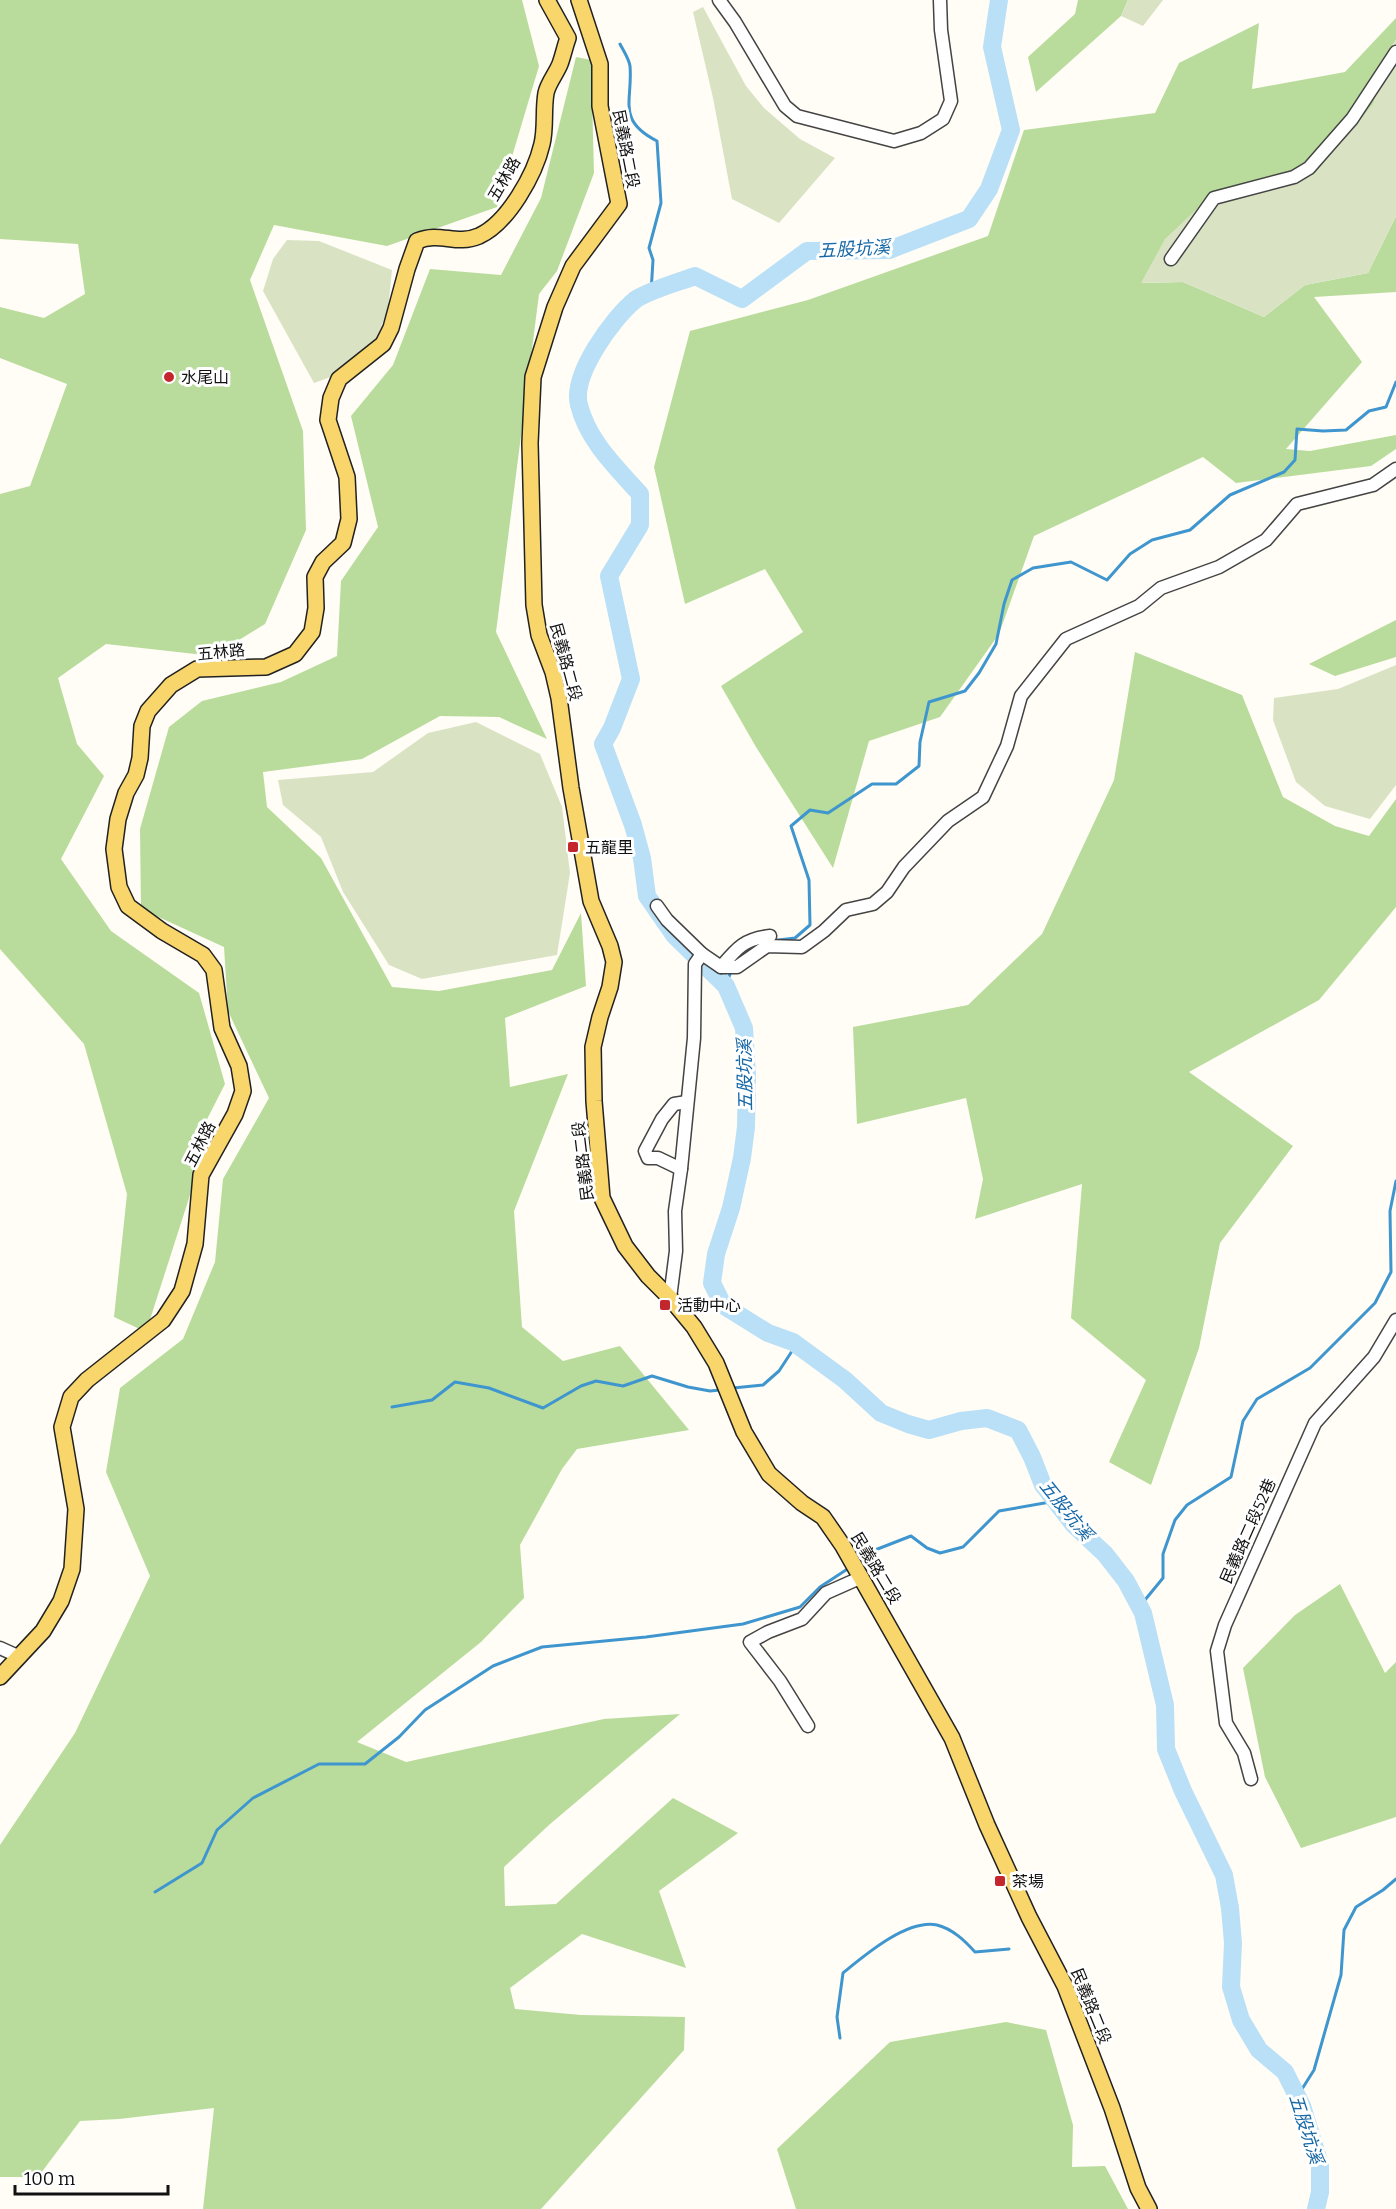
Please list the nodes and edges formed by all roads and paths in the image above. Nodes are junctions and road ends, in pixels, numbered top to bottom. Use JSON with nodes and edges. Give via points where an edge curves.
{"nodes":[{"id":1,"x":547,"y":0,"type":"edge"},
{"id":2,"x":579,"y":0,"type":"edge"},
{"id":3,"x":719,"y":0,"type":"edge"},
{"id":4,"x":940,"y":0,"type":"edge"},
{"id":5,"x":1396,"y":52,"type":"edge"},
{"id":6,"x":1171,"y":259,"type":"dead end"},
{"id":7,"x":1396,"y":469,"type":"edge"},
{"id":8,"x":657,"y":906,"type":"dead end"},
{"id":9,"x":770,"y":936,"type":"dead end"},
{"id":10,"x":699,"y":959,"type":"junction"},
{"id":11,"x":721,"y":967,"type":"junction"},
{"id":12,"x":687,"y":1102,"type":"junction"},
{"id":13,"x":681,"y":1169,"type":"junction"},
{"id":14,"x":670,"y":1298,"type":"junction"},
{"id":15,"x":1396,"y":1320,"type":"edge"},
{"id":16,"x":857,"y":1568,"type":"junction"},
{"id":17,"x":0,"y":1648,"type":"edge"},
{"id":18,"x":20,"y":1657,"type":"junction"},
{"id":19,"x":0,"y":1677,"type":"edge"},
{"id":20,"x":808,"y":1726,"type":"dead end"},
{"id":21,"x":1251,"y":1779,"type":"dead end"},
{"id":22,"x":1149,"y":2209,"type":"edge"}],
"edges":[{"from":1,"to":18,"type":"main road","name":"五林路","via":[[568,38],[547,92],[543,143],[530,175],[512,205],[482,235],[465,241],[428,236],[417,241],[391,328],[382,344],[339,379],[331,398],[328,420],[347,477],[349,519],[343,543],[323,562],[315,577],[312,632],[295,654],[266,667],[197,669],[171,685],[148,711],[142,726],[136,775],[118,819],[114,849],[119,887],[128,906],[203,955],[214,970],[222,1028],[239,1066],[243,1091],[235,1114],[201,1175],[195,1244],[182,1291],[163,1320],[71,1397],[62,1427],[76,1509],[72,1569],[62,1601]]},
{"from":2,"to":14,"type":"main road","name":"民義路二段","via":[[600,64],[600,106],[619,204],[564,284],[533,377],[530,443],[534,605],[559,698],[591,901],[614,963],[593,1047],[602,1198],[625,1246]]},
{"from":3,"to":4,"type":"street","via":[[785,106],[797,116],[894,141],[921,133],[943,119],[951,101]]},
{"from":5,"to":6,"type":"street","via":[[1352,119],[1309,168],[1294,177],[1214,198]]},
{"from":7,"to":11,"type":"street","via":[[1373,485],[1297,504],[1266,540],[1219,567],[1161,588],[1139,606],[1066,639],[1021,696],[1006,746],[983,797],[948,821],[904,867],[887,892],[873,904],[846,910],[802,946],[767,946],[737,967]]},
{"from":8,"to":10,"type":"street"},
{"from":9,"to":11,"type":"street","via":[[740,945]]},
{"from":10,"to":11,"type":"street"},
{"from":10,"to":12,"type":"street"},
{"from":12,"to":13,"type":"street"},
{"from":12,"to":13,"type":"street","via":[[674,1104],[645,1151],[648,1158],[658,1158]]},
{"from":13,"to":14,"type":"street"},
{"from":14,"to":16,"type":"main road","name":"民義路二段","via":[[716,1363],[744,1432],[769,1474],[823,1517]]},
{"from":15,"to":21,"type":"street","name":"民義路二段52巷","via":[[1374,1357],[1315,1424],[1216,1651],[1226,1723],[1245,1753]]},
{"from":16,"to":20,"type":"street","via":[[802,1619],[750,1642]]},
{"from":16,"to":22,"type":"main road","name":"民義路二段","via":[[952,1738],[987,1825],[1065,1986]]},
{"from":17,"to":18,"type":"street"},
{"from":18,"to":19,"type":"main road"}]}
